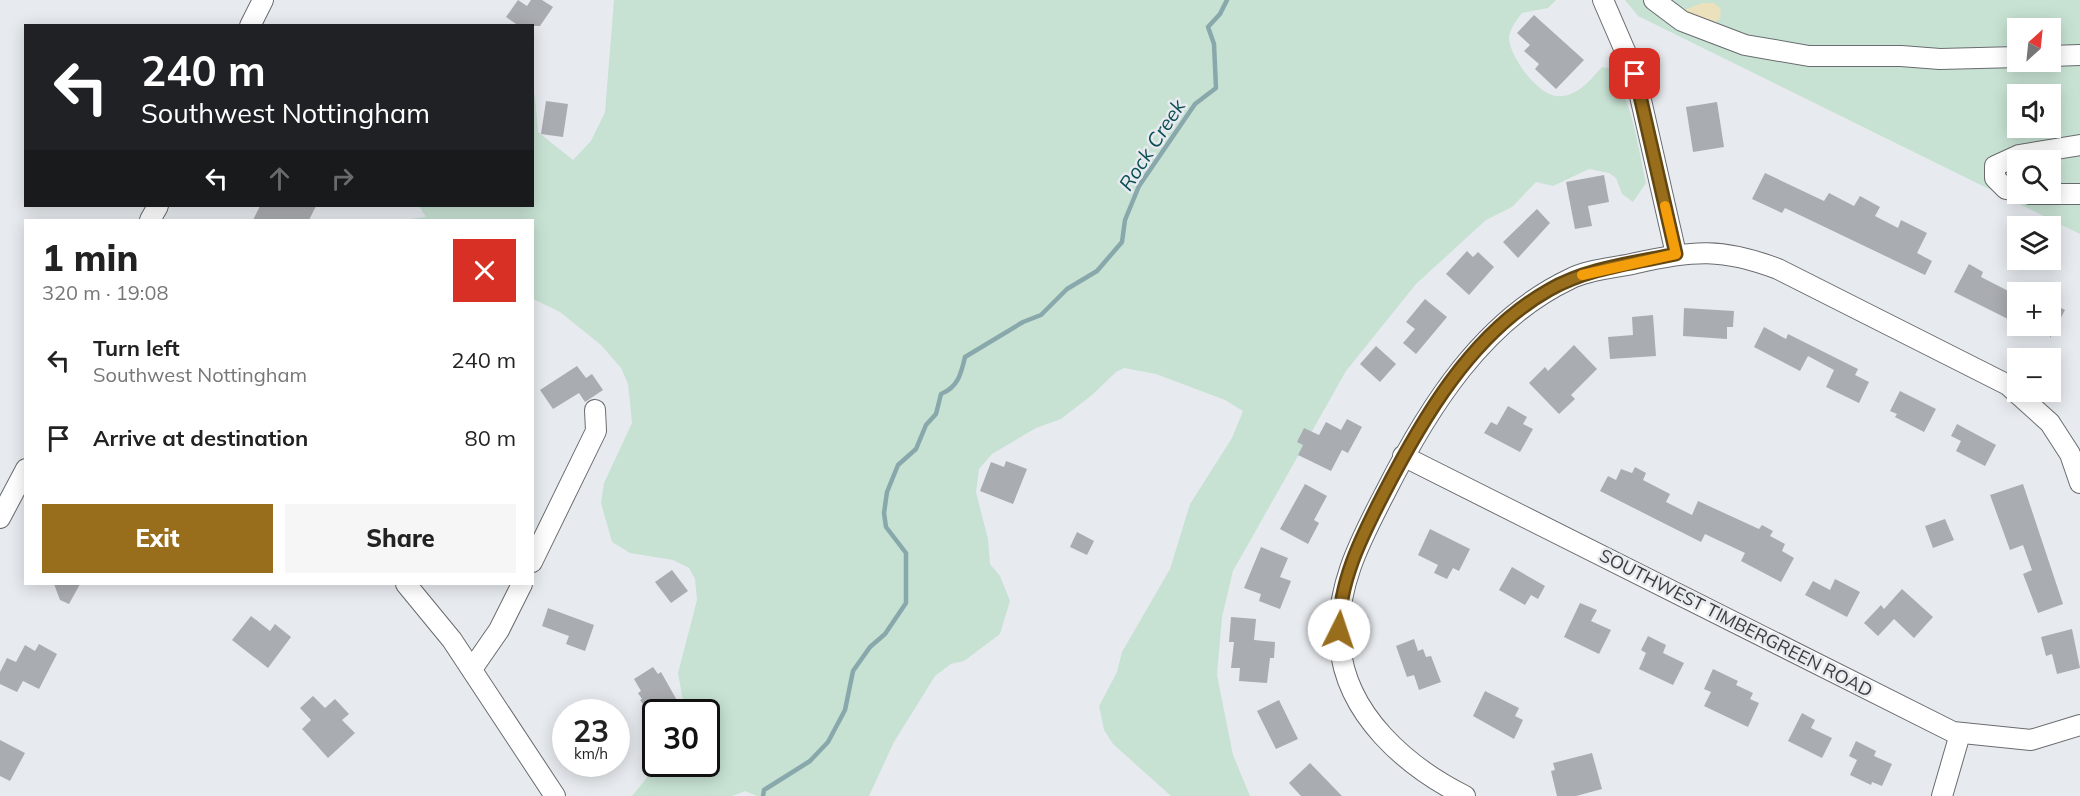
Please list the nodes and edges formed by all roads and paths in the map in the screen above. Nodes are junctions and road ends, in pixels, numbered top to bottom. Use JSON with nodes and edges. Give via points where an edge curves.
{"nodes":[{"id":1,"x":263,"y":0,"type":"edge"},
{"id":2,"x":1603,"y":0,"type":"edge"},
{"id":3,"x":1654,"y":0,"type":"edge"},
{"id":4,"x":251,"y":24,"type":"edge"},
{"id":5,"x":2080,"y":55,"type":"edge"},
{"id":6,"x":2061,"y":56,"type":"edge"},
{"id":7,"x":2007,"y":57,"type":"edge"},
{"id":8,"x":2080,"y":145,"type":"edge"},
{"id":9,"x":2052,"y":150,"type":"edge"},
{"id":10,"x":2007,"y":161,"type":"edge"},
{"id":11,"x":2007,"y":189,"type":"edge"},
{"id":12,"x":2061,"y":194,"type":"edge"},
{"id":13,"x":2080,"y":194,"type":"edge"},
{"id":14,"x":1676,"y":254,"type":"junction"},
{"id":15,"x":595,"y":410,"type":"dead end"},
{"id":16,"x":1403,"y":456,"type":"junction"},
{"id":17,"x":24,"y":473,"type":"edge"},
{"id":18,"x":2080,"y":483,"type":"edge"},
{"id":19,"x":0,"y":518,"type":"edge"},
{"id":20,"x":534,"y":558,"type":"edge"},
{"id":21,"x":407,"y":585,"type":"edge"},
{"id":22,"x":522,"y":585,"type":"edge"},
{"id":23,"x":472,"y":669,"type":"junction"},
{"id":24,"x":2080,"y":725,"type":"edge"},
{"id":25,"x":1960,"y":734,"type":"junction"},
{"id":26,"x":555,"y":796,"type":"edge"},
{"id":27,"x":1465,"y":796,"type":"edge"},
{"id":28,"x":1942,"y":796,"type":"edge"}],
"edges":[{"from":1,"to":4,"type":"street"},
{"from":2,"to":14,"type":"street","via":[[1635,74]]},
{"from":3,"to":7,"type":"street","via":[[1682,21],[1745,45],[1809,56]]},
{"from":5,"to":6,"type":"street"},
{"from":8,"to":9,"type":"street"},
{"from":10,"to":11,"type":"street","via":[[1995,166],[1995,178]]},
{"from":12,"to":13,"type":"street"},
{"from":14,"to":16,"type":"street","via":[[1573,277],[1523,307],[1460,371],[1426,416]]},
{"from":14,"to":18,"type":"street","via":[[1730,254],[1778,269],[2001,381],[2050,423],[2070,454]]},
{"from":15,"to":20,"type":"street","via":[[596,431]]},
{"from":16,"to":25,"type":"street","name":"SOUTHWEST TIMBERGREEN ROAD"},
{"from":16,"to":27,"type":"street","via":[[1351,565],[1339,613],[1340,647],[1362,707],[1382,735],[1410,762]]},
{"from":17,"to":19,"type":"street"},
{"from":21,"to":23,"type":"street"},
{"from":22,"to":23,"type":"street","via":[[499,630]]},
{"from":23,"to":26,"type":"street"},
{"from":24,"to":25,"type":"street","name":"SOUTHWEST TIMBERGREEN ROAD","via":[[2031,740]]},
{"from":25,"to":28,"type":"street"}]}
